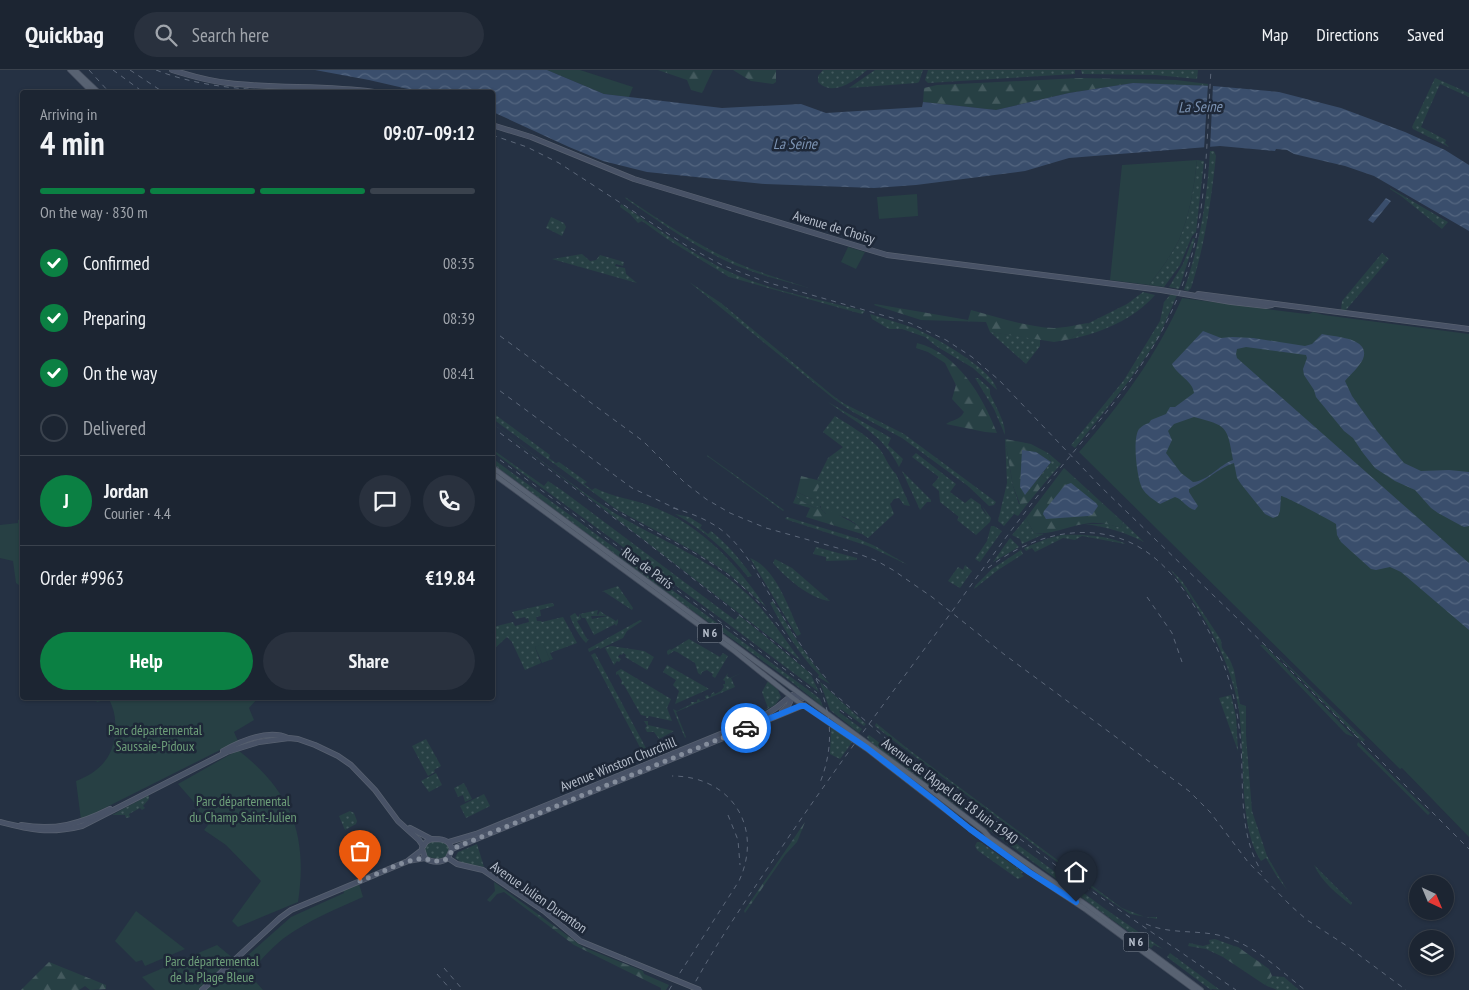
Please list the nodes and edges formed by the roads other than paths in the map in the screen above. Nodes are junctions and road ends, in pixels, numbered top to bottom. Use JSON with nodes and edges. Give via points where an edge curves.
{"nodes":[{"id":1,"x":70,"y":70,"type":"edge"},
{"id":2,"x":75,"y":70,"type":"edge"},
{"id":3,"x":172,"y":70,"type":"edge"},
{"id":4,"x":90,"y":90,"type":"edge"},
{"id":5,"x":96,"y":90,"type":"edge"},
{"id":6,"x":355,"y":90,"type":"edge"},
{"id":7,"x":495,"y":125,"type":"edge"},
{"id":8,"x":1469,"y":329,"type":"edge"},
{"id":9,"x":495,"y":470,"type":"edge"},
{"id":10,"x":495,"y":475,"type":"edge"},
{"id":11,"x":790,"y":686,"type":"junction"},
{"id":12,"x":791,"y":695,"type":"junction"},
{"id":13,"x":804,"y":698,"type":"junction"},
{"id":14,"x":805,"y":706,"type":"junction"},
{"id":15,"x":760,"y":722,"type":"junction"},
{"id":16,"x":288,"y":738,"type":"junction"},
{"id":17,"x":154,"y":789,"type":"junction"},
{"id":18,"x":147,"y":790,"type":"junction"},
{"id":19,"x":105,"y":813,"type":"junction"},
{"id":20,"x":397,"y":818,"type":"junction"},
{"id":21,"x":0,"y":821,"type":"edge"},
{"id":22,"x":431,"y":839,"type":"junction"},
{"id":23,"x":449,"y":842,"type":"junction"},
{"id":24,"x":422,"y":848,"type":"junction"},
{"id":25,"x":452,"y":849,"type":"junction"},
{"id":26,"x":425,"y":858,"type":"junction"},
{"id":27,"x":448,"y":858,"type":"junction"},
{"id":28,"x":408,"y":861,"type":"junction"},
{"id":29,"x":1096,"y":915,"type":"junction"},
{"id":30,"x":1169,"y":971,"type":"junction"},
{"id":31,"x":1176,"y":972,"type":"junction"},
{"id":32,"x":202,"y":990,"type":"edge"},
{"id":33,"x":700,"y":990,"type":"edge"},
{"id":34,"x":1195,"y":990,"type":"edge"},
{"id":35,"x":1201,"y":990,"type":"edge"}],
"edges":[{"from":1,"to":4,"type":"main road"},
{"from":2,"to":5,"type":"main road"},
{"from":3,"to":6,"type":"main road","via":[[200,79],[239,84]]},
{"from":7,"to":8,"type":"main road","name":"Avenue de Choisy","via":[[634,179],[887,255],[1184,293],[1231,302],[1272,304]]},
{"from":9,"to":11,"type":"main road","name":"Rue de Paris","number":"N 6"},
{"from":10,"to":12,"type":"main road","name":"Rue de Paris","number":"N 6"},
{"from":11,"to":12,"type":"main road"},
{"from":11,"to":13,"type":"main road","name":"Avenue de l'Appel du 18 Juin 1940","number":"N 6"},
{"from":12,"to":13,"type":"main road"},
{"from":12,"to":14,"type":"main road","number":"N 6"},
{"from":12,"to":15,"type":"main road","via":[[783,710]]},
{"from":12,"to":23,"type":"main road","name":"Avenue Winston Churchill","via":[[762,717],[476,834]]},
{"from":13,"to":29,"type":"main road","name":"Avenue de l'Appel du 18 Juin 1940","number":"N 6"},
{"from":14,"to":15,"type":"main road","name":"Avenue Winston Churchill"},
{"from":14,"to":29,"type":"main road","name":"Avenue de l'Appel du 18 Juin 1940","number":"N 6","via":[[867,748],[1029,872]]},
{"from":15,"to":25,"type":"main road","name":"Avenue Winston Churchill"},
{"from":16,"to":17,"type":"main road","via":[[258,742],[228,752]]},
{"from":16,"to":18,"type":"main road","via":[[251,738]]},
{"from":16,"to":20,"type":"main road","via":[[315,745],[346,762],[361,774]]},
{"from":17,"to":18,"type":"main road"},
{"from":17,"to":19,"type":"main road"},
{"from":18,"to":19,"type":"main road"},
{"from":19,"to":21,"type":"main road","via":[[54,829],[28,830]]},
{"from":20,"to":22,"type":"main road"},
{"from":20,"to":24,"type":"main road","via":[[419,840]]},
{"from":22,"to":23,"type":"main road"},
{"from":22,"to":24,"type":"main road"},
{"from":23,"to":25,"type":"main road"},
{"from":24,"to":26,"type":"main road"},
{"from":24,"to":28,"type":"main road"},
{"from":25,"to":27,"type":"main road"},
{"from":26,"to":27,"type":"main road","via":[[442,862]]},
{"from":26,"to":28,"type":"main road"},
{"from":27,"to":33,"type":"main road","name":"Avenue Julien Duranton","bridge":true,"via":[[457,864],[483,870],[544,911],[580,941]]},
{"from":28,"to":32,"type":"main road","via":[[291,910]]},
{"from":29,"to":30,"type":"main road","number":"N 6"},
{"from":29,"to":31,"type":"main road","number":"N 6"},
{"from":30,"to":31,"type":"main road"},
{"from":30,"to":34,"type":"main road","number":"N 6"},
{"from":31,"to":35,"type":"main road","number":"N 6"}]}
